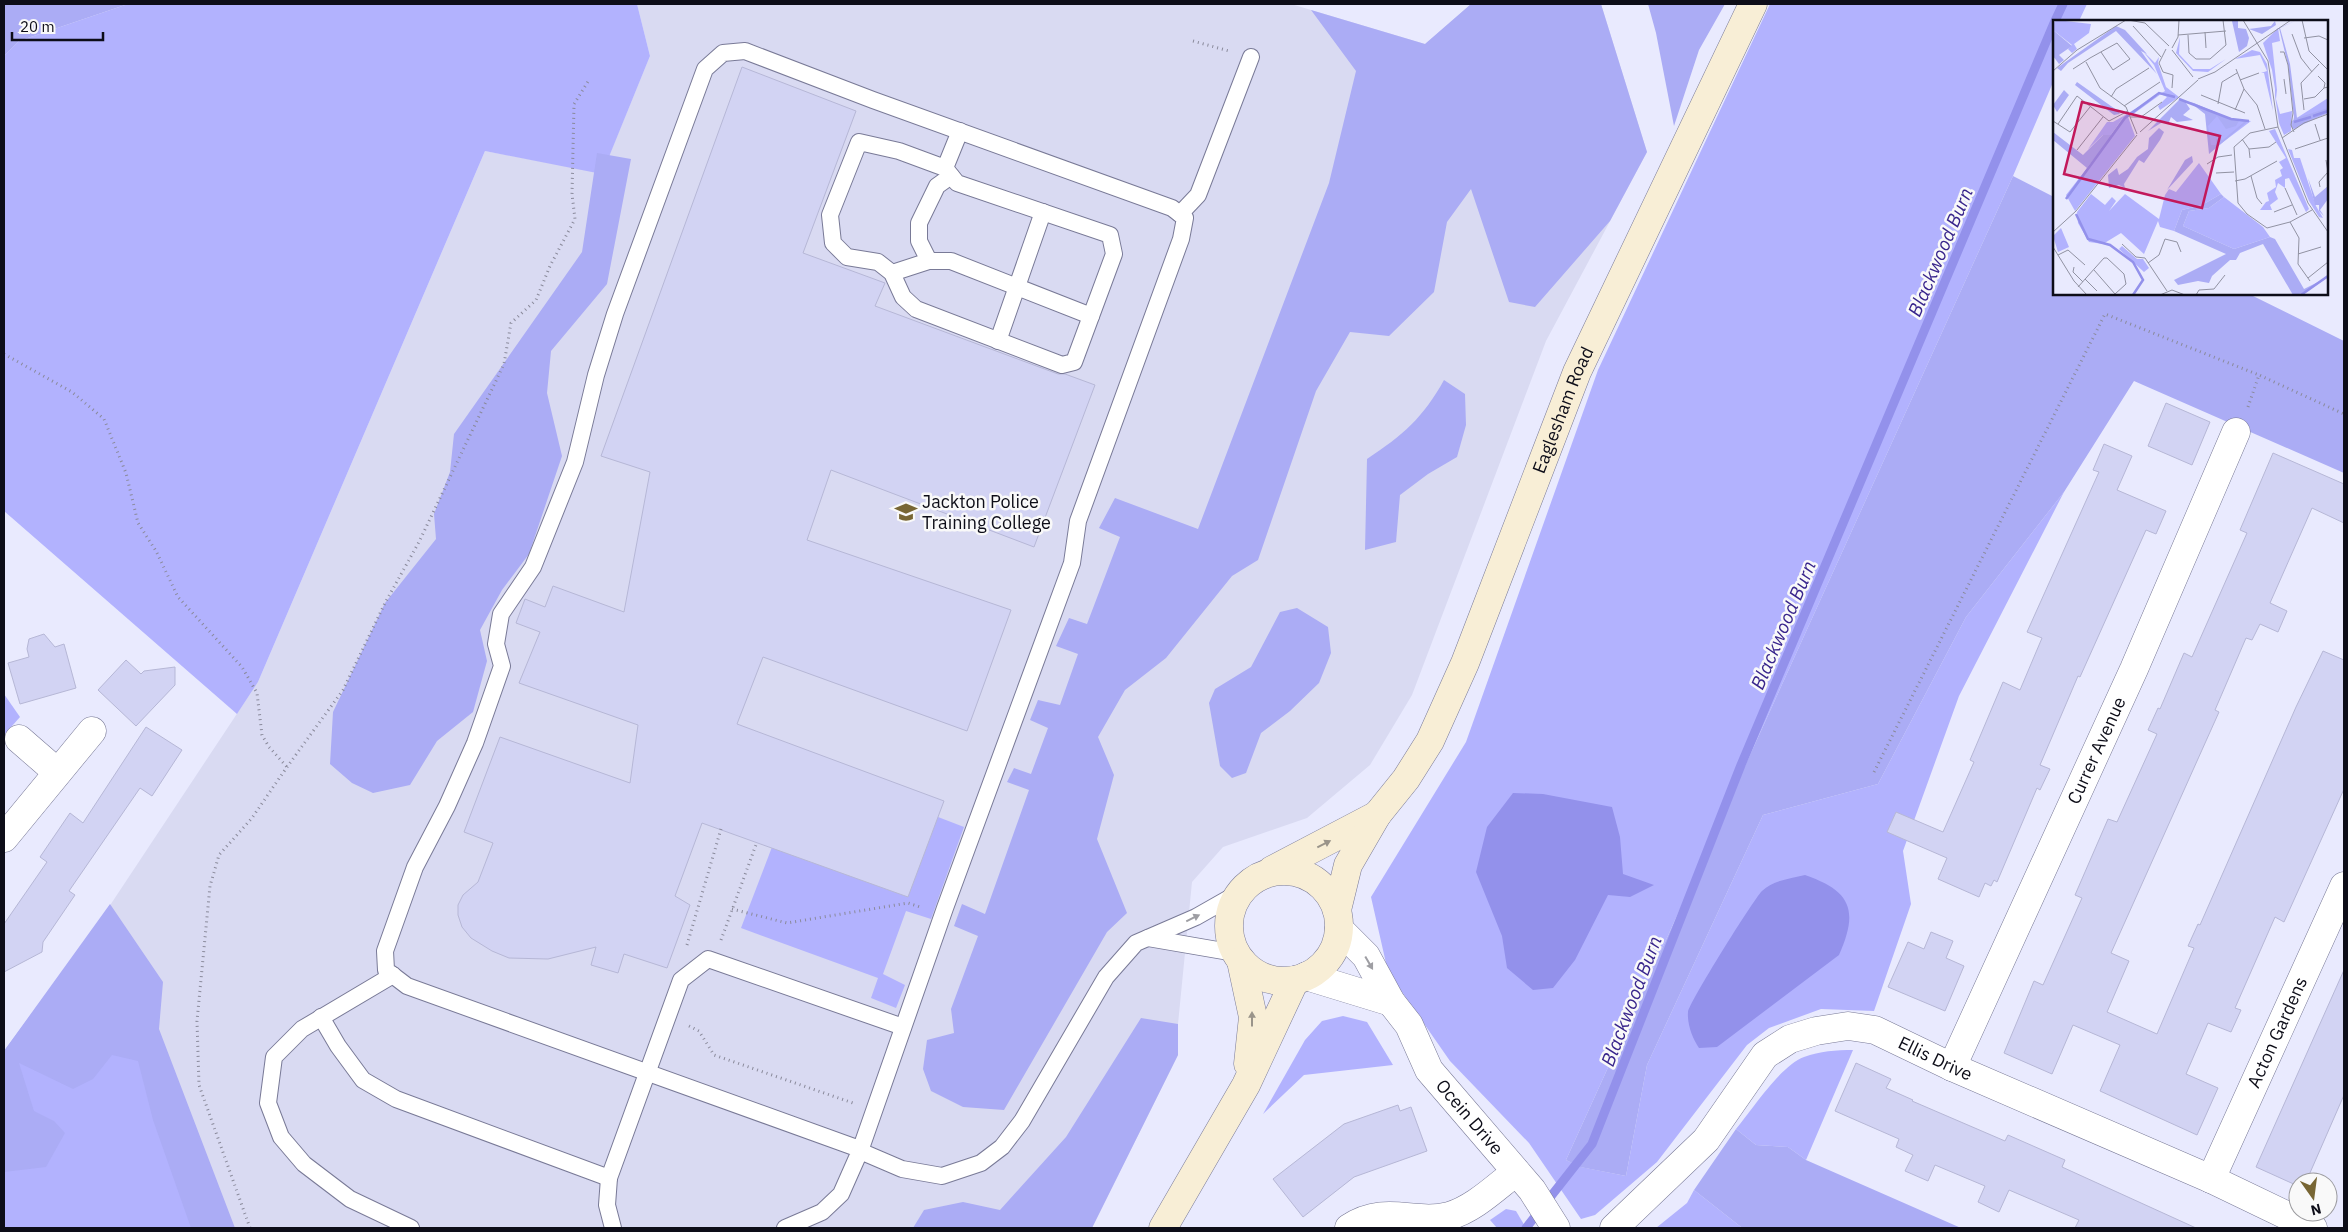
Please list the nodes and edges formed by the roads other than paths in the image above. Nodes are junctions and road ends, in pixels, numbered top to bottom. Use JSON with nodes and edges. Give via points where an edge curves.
{"nodes":[{"id":1,"x":1753,"y":4,"type":"edge"},
{"id":2,"x":1251,"y":57,"type":"road end"},
{"id":3,"x":960,"y":131,"type":"junction"},
{"id":4,"x":948,"y":172,"type":"junction"},
{"id":5,"x":1043,"y":212,"type":"junction"},
{"id":6,"x":1180,"y":214,"type":"junction"},
{"id":7,"x":928,"y":261,"type":"junction"},
{"id":8,"x":892,"y":273,"type":"junction"},
{"id":9,"x":1015,"y":286,"type":"junction"},
{"id":10,"x":1091,"y":316,"type":"junction"},
{"id":11,"x":998,"y":340,"type":"junction"},
{"id":12,"x":2236,"y":432,"type":"dead end"},
{"id":13,"x":92,"y":731,"type":"dead end"},
{"id":14,"x":19,"y":739,"type":"dead end"},
{"id":15,"x":57,"y":772,"type":"junction"},
{"id":16,"x":1376,"y":815,"type":"junction"},
{"id":17,"x":4,"y":838,"type":"edge"},
{"id":18,"x":1265,"y":874,"type":"junction"},
{"id":19,"x":2344,"y":886,"type":"edge"},
{"id":20,"x":1240,"y":892,"type":"junction"},
{"id":21,"x":1338,"y":919,"type":"junction"},
{"id":22,"x":1148,"y":938,"type":"junction"},
{"id":23,"x":1238,"y":957,"type":"junction"},
{"id":24,"x":392,"y":976,"type":"junction"},
{"id":25,"x":1301,"y":978,"type":"junction"},
{"id":26,"x":1392,"y":1002,"type":"junction"},
{"id":27,"x":321,"y":1017,"type":"junction"},
{"id":28,"x":903,"y":1027,"type":"junction"},
{"id":29,"x":1952,"y":1066,"type":"junction"},
{"id":30,"x":648,"y":1073,"type":"junction"},
{"id":31,"x":1246,"y":1085,"type":"junction"},
{"id":32,"x":860,"y":1150,"type":"junction"},
{"id":33,"x":609,"y":1178,"type":"junction"},
{"id":34,"x":2211,"y":1179,"type":"junction"},
{"id":35,"x":1524,"y":1181,"type":"junction"},
{"id":36,"x":1554,"y":1226,"type":"edge"},
{"id":37,"x":411,"y":1228,"type":"edge"},
{"id":38,"x":613,"y":1228,"type":"edge"},
{"id":39,"x":785,"y":1228,"type":"edge"},
{"id":40,"x":1163,"y":1228,"type":"edge"},
{"id":41,"x":1349,"y":1228,"type":"edge"},
{"id":42,"x":1614,"y":1228,"type":"edge"},
{"id":43,"x":2313,"y":1228,"type":"edge"}],
"edges":[{"from":1,"to":16,"type":"main road","name":"Eaglesham Road","via":[[1577,372],[1465,663],[1430,741],[1406,779]]},
{"from":2,"to":6,"type":"lane","via":[[1198,194]]},
{"from":3,"to":4,"type":"lane"},
{"from":3,"to":6,"type":"lane","via":[[1172,208]]},
{"from":3,"to":24,"type":"lane","via":[[745,51],[722,53],[705,69],[615,314],[575,462],[533,567],[501,614],[496,644],[502,666],[478,734],[447,806],[415,867],[385,951],[386,970]]},
{"from":4,"to":5,"type":"lane","via":[[957,183]]},
{"from":4,"to":7,"type":"lane","via":[[937,186],[919,223],[918,241]]},
{"from":4,"to":8,"type":"lane","via":[[899,151],[859,142],[830,214],[833,243],[847,257],[878,262]]},
{"from":5,"to":9,"type":"lane"},
{"from":5,"to":10,"type":"lane","via":[[1110,235],[1114,254]]},
{"from":6,"to":28,"type":"lane","via":[[1185,218],[1180,239],[1078,521],[1072,564]]},
{"from":7,"to":8,"type":"lane"},
{"from":7,"to":9,"type":"lane","via":[[951,261]]},
{"from":8,"to":11,"type":"lane","via":[[903,297],[916,309]]},
{"from":9,"to":10,"type":"lane"},
{"from":9,"to":11,"type":"lane"},
{"from":10,"to":11,"type":"lane","via":[[1074,362],[1062,365]]},
{"from":12,"to":29,"type":"street","name":"Currer Avenue","via":[[2134,669]]},
{"from":13,"to":15,"type":"street"},
{"from":14,"to":15,"type":"street"},
{"from":15,"to":17,"type":"street"},
{"from":18,"to":16,"type":"main road","one_way":true},
{"from":16,"to":21,"type":"main road","via":[[1348,865]]},
{"from":18,"to":20,"type":"main road"},
{"from":18,"to":21,"type":"main road","via":[[1300,873],[1317,881],[1329,894]]},
{"from":19,"to":34,"type":"street","name":"Acton Gardens"},
{"from":22,"to":20,"type":"lane","one_way":true,"via":[[1196,917]]},
{"from":20,"to":23,"type":"main road","via":[[1229,915],[1230,941]]},
{"from":21,"to":25,"type":"main road","via":[[1336,946],[1326,962],[1312,974]]},
{"from":21,"to":26,"type":"street","name":"Ocein Drive","one_way":true,"via":[[1366,956]]},
{"from":22,"to":23,"type":"lane"},
{"from":22,"to":32,"type":"lane","via":[[1136,943],[1106,977],[1022,1121],[1002,1147],[982,1163],[942,1176],[902,1169]]},
{"from":23,"to":25,"type":"main road","via":[[1253,972],[1265,978],[1277,981]]},
{"from":31,"to":23,"type":"main road","one_way":true,"via":[[1253,1017]]},
{"from":24,"to":27,"type":"lane"},
{"from":24,"to":30,"type":"lane","via":[[407,986]]},
{"from":25,"to":26,"type":"street"},
{"from":25,"to":31,"type":"main road"},
{"from":26,"to":35,"type":"street","name":"Ocein Drive","via":[[1409,1025],[1430,1070]]},
{"from":27,"to":33,"type":"lane","via":[[362,1080],[396,1099]]},
{"from":27,"to":37,"type":"lane","via":[[302,1029],[274,1057],[268,1103],[281,1137],[304,1164],[350,1199]]},
{"from":28,"to":30,"type":"lane","via":[[707,963],[681,980]]},
{"from":28,"to":32,"type":"lane"},
{"from":29,"to":34,"type":"street","name":"Ellis Drive"},
{"from":29,"to":42,"type":"street","name":"Ellis Drive","via":[[1875,1030],[1848,1026],[1790,1038],[1765,1055],[1706,1140]]},
{"from":30,"to":32,"type":"lane"},
{"from":30,"to":33,"type":"lane"},
{"from":31,"to":40,"type":"main road"},
{"from":32,"to":39,"type":"lane","via":[[841,1194],[822,1212]]},
{"from":33,"to":38,"type":"lane","via":[[607,1205]]},
{"from":34,"to":43,"type":"street","name":"Ellis Drive"},
{"from":35,"to":36,"type":"street","name":"Ocein Drive"},
{"from":35,"to":41,"type":"street","via":[[1448,1216],[1376,1216]]}]}
